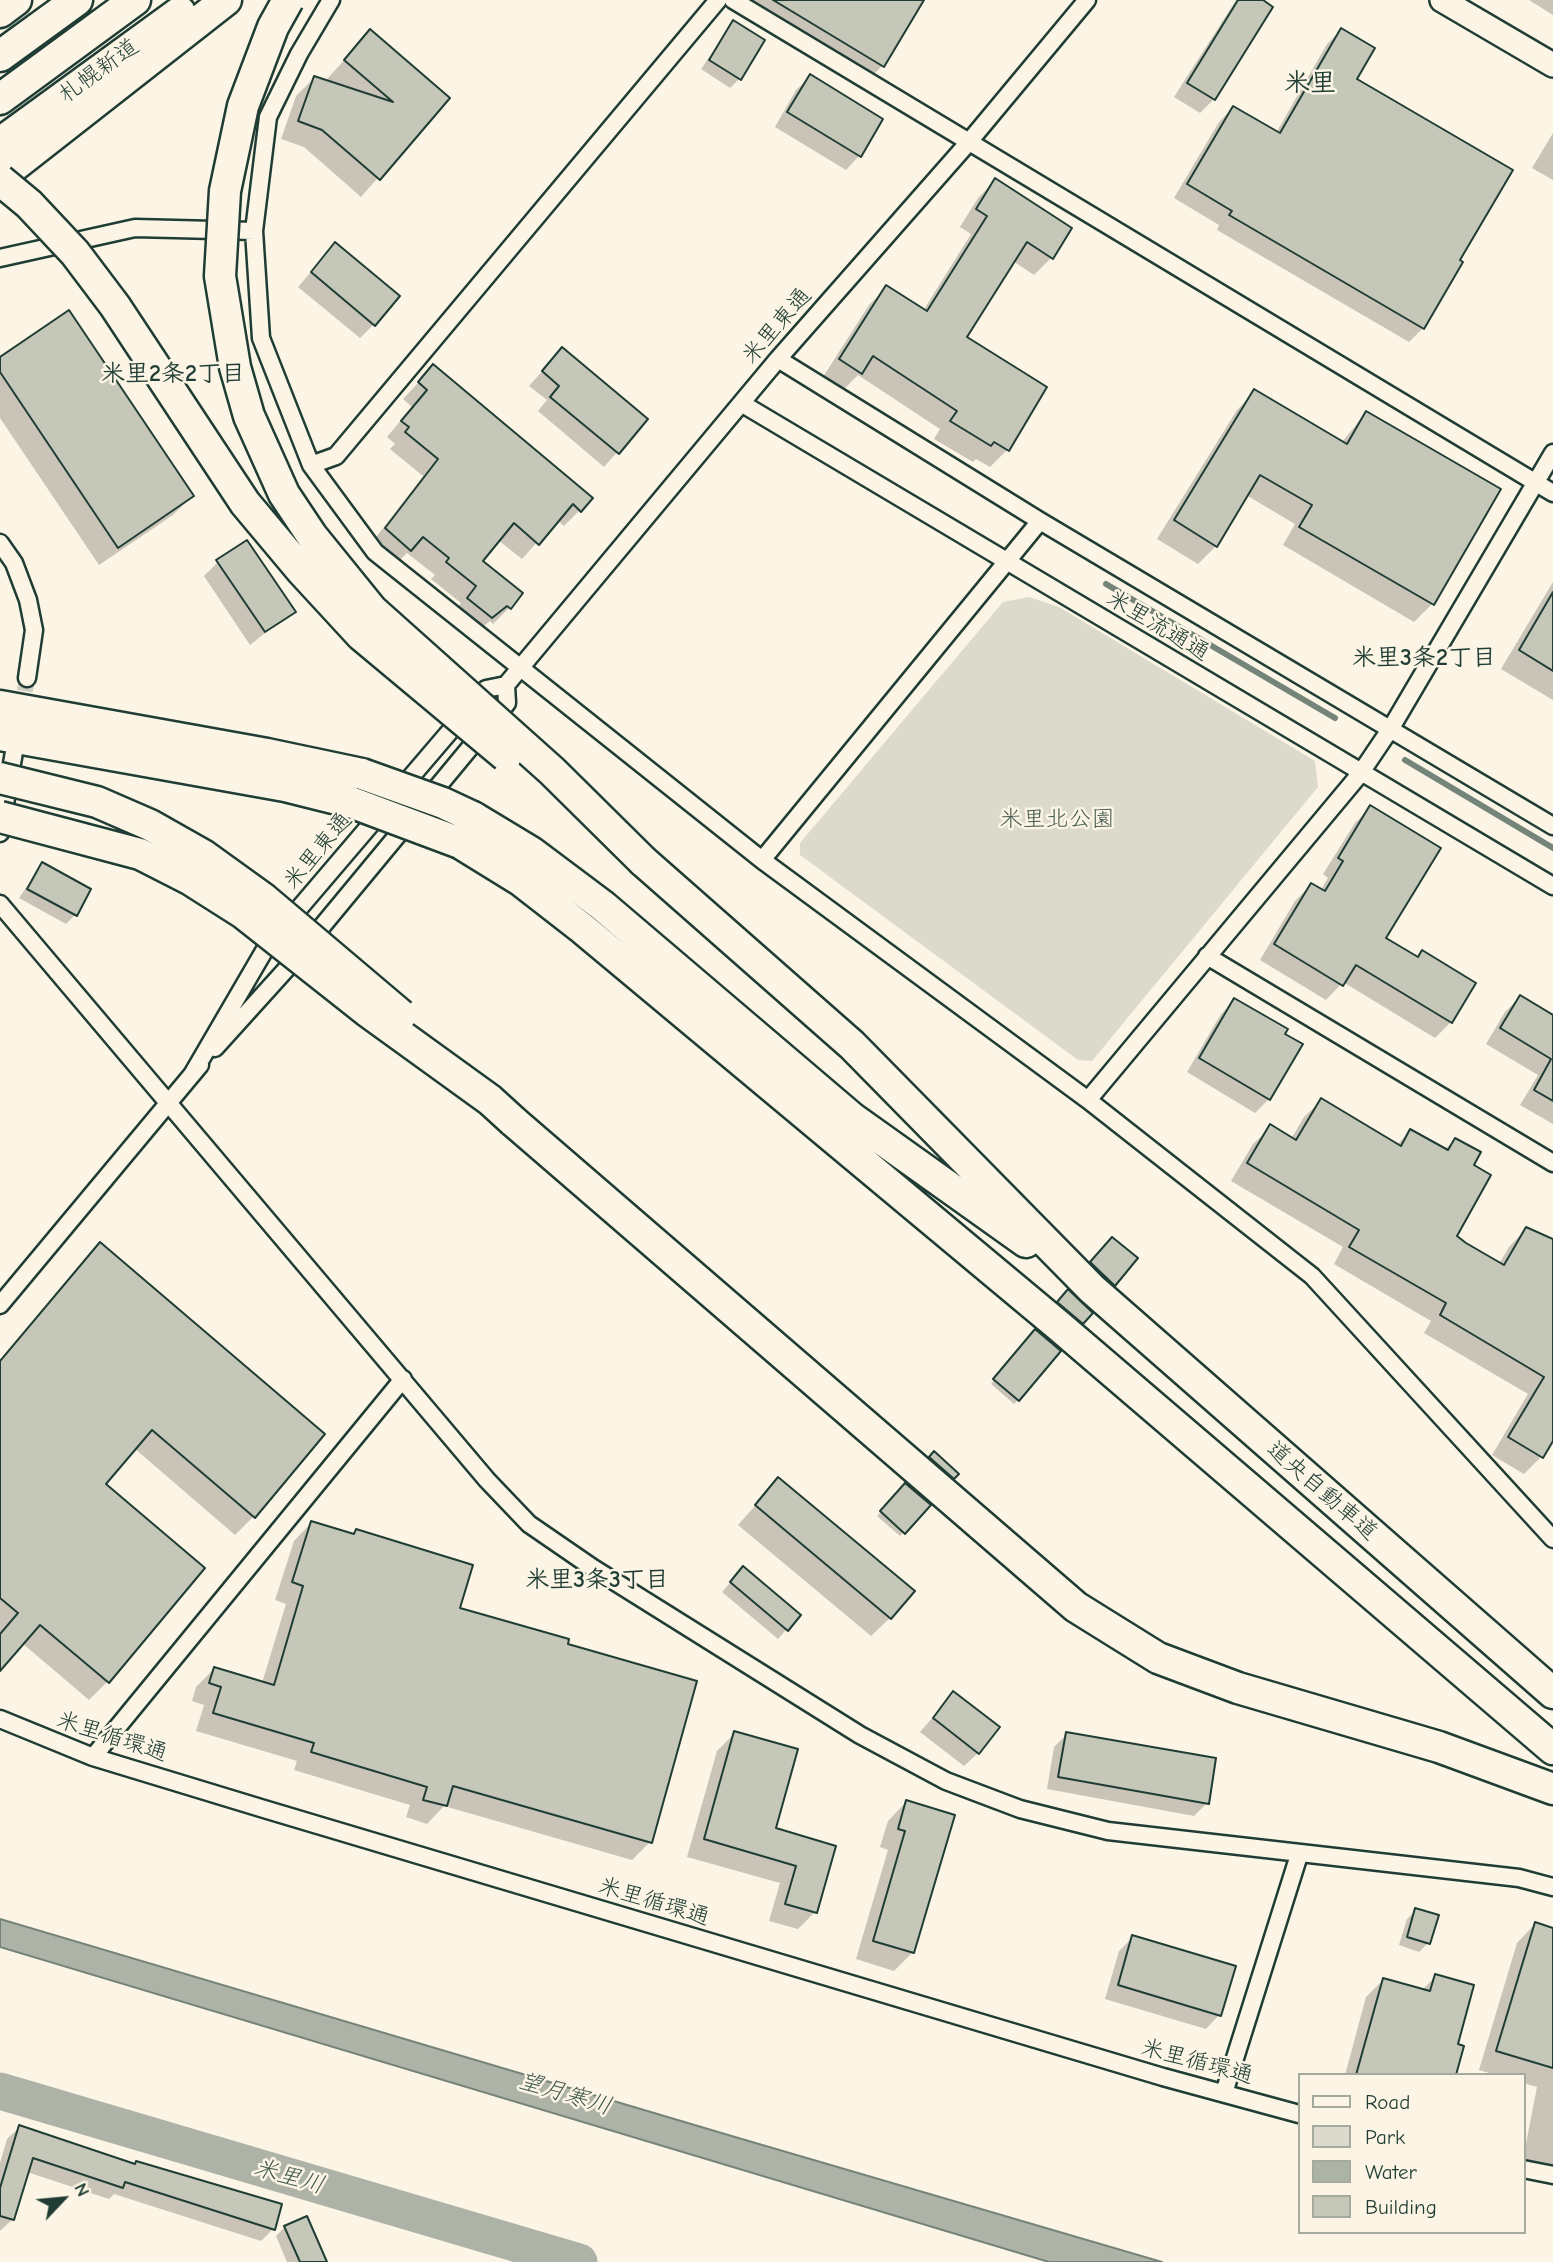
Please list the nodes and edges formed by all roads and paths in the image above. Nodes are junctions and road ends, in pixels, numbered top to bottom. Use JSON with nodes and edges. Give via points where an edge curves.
{"nodes":[{"id":1,"x":16,"y":0,"type":"edge"},
{"id":2,"x":77,"y":0,"type":"edge"},
{"id":3,"x":135,"y":0,"type":"edge"},
{"id":4,"x":198,"y":0,"type":"edge"},
{"id":5,"x":226,"y":0,"type":"edge"},
{"id":6,"x":288,"y":0,"type":"edge"},
{"id":7,"x":331,"y":0,"type":"edge"},
{"id":8,"x":718,"y":0,"type":"edge"},
{"id":9,"x":733,"y":0,"type":"edge"},
{"id":10,"x":1087,"y":0,"type":"edge"},
{"id":11,"x":1442,"y":0,"type":"edge"},
{"id":12,"x":0,"y":12,"type":"edge"},
{"id":13,"x":0,"y":56,"type":"edge"},
{"id":14,"x":1553,"y":65,"type":"edge"},
{"id":15,"x":0,"y":99,"type":"edge"},
{"id":16,"x":0,"y":143,"type":"edge"},
{"id":17,"x":968,"y":143,"type":"junction"},
{"id":18,"x":0,"y":178,"type":"edge"},
{"id":19,"x":254,"y":231,"type":"junction"},
{"id":20,"x":0,"y":258,"type":"edge"},
{"id":21,"x":778,"y":359,"type":"junction"},
{"id":22,"x":741,"y":403,"type":"junction"},
{"id":23,"x":1553,"y":453,"type":"edge"},
{"id":24,"x":311,"y":465,"type":"junction"},
{"id":25,"x":1536,"y":483,"type":"junction"},
{"id":26,"x":1553,"y":493,"type":"edge"},
{"id":27,"x":1040,"y":520,"type":"junction"},
{"id":28,"x":0,"y":543,"type":"edge"},
{"id":29,"x":1005,"y":561,"type":"junction"},
{"id":30,"x":520,"y":668,"type":"junction"},
{"id":31,"x":27,"y":678,"type":"tunnel mouth"},
{"id":32,"x":506,"y":685,"type":"junction"},
{"id":33,"x":0,"y":706,"type":"edge"},
{"id":34,"x":1391,"y":728,"type":"junction"},
{"id":35,"x":5,"y":755,"type":"edge"},
{"id":36,"x":1360,"y":774,"type":"junction"},
{"id":37,"x":0,"y":817,"type":"edge"},
{"id":38,"x":1553,"y":827,"type":"edge"},
{"id":39,"x":466,"y":830,"type":"junction"},
{"id":40,"x":0,"y":833,"type":"edge"},
{"id":41,"x":762,"y":860,"type":"junction"},
{"id":42,"x":643,"y":861,"type":"junction"},
{"id":43,"x":1553,"y":886,"type":"edge"},
{"id":44,"x":0,"y":904,"type":"edge"},
{"id":45,"x":1207,"y":956,"type":"junction"},
{"id":46,"x":193,"y":1073,"type":"junction"},
{"id":47,"x":490,"y":1100,"type":"junction"},
{"id":48,"x":1088,"y":1100,"type":"junction"},
{"id":49,"x":169,"y":1103,"type":"junction"},
{"id":50,"x":1553,"y":1163,"type":"edge"},
{"id":51,"x":1092,"y":1289,"type":"junction"},
{"id":52,"x":0,"y":1304,"type":"edge"},
{"id":53,"x":403,"y":1379,"type":"junction"},
{"id":54,"x":1553,"y":1539,"type":"edge"},
{"id":55,"x":1553,"y":1693,"type":"edge"},
{"id":56,"x":0,"y":1719,"type":"edge"},
{"id":57,"x":1553,"y":1749,"type":"edge"},
{"id":58,"x":93,"y":1757,"type":"junction"},
{"id":59,"x":1553,"y":1789,"type":"edge"},
{"id":60,"x":1299,"y":1855,"type":"junction"},
{"id":61,"x":1553,"y":1887,"type":"edge"},
{"id":62,"x":1224,"y":2093,"type":"junction"},
{"id":63,"x":1298,"y":2113,"type":"edge"},
{"id":64,"x":1525,"y":2169,"type":"edge"},
{"id":65,"x":1553,"y":2175,"type":"edge"}],
"edges":[{"from":1,"to":12,"type":"highway"},
{"from":2,"to":13,"type":"highway"},
{"from":3,"to":15,"type":"highway"},
{"from":4,"to":16,"type":"highway","name":"札幌新道"},
{"from":5,"to":18,"type":"highway","name":"札幌新道"},
{"from":6,"to":42,"type":"highway","bridge":true,"via":[[243,106],[225,191],[220,276],[235,366],[249,416],[284,494],[372,610]]},
{"from":7,"to":19,"type":"street","via":[[268,117]]},
{"from":8,"to":24,"type":"street","via":[[336,456]]},
{"from":9,"to":17,"type":"street"},
{"from":10,"to":17,"type":"street","name":"米里東通"},
{"from":11,"to":14,"type":"street"},
{"from":17,"to":21,"type":"street","name":"米里東通"},
{"from":17,"to":25,"type":"street"},
{"from":18,"to":42,"type":"highway","bridge":true,"via":[[75,253],[245,503],[361,635],[534,780]]},
{"from":19,"to":20,"type":"street","via":[[135,228]]},
{"from":19,"to":24,"type":"street","via":[[261,338]]},
{"from":21,"to":22,"type":"street","name":"米里東通"},
{"from":21,"to":27,"type":"street","name":"米里流通通"},
{"from":22,"to":29,"type":"street","name":"米里流通通"},
{"from":22,"to":30,"type":"street","name":"米里東通"},
{"from":23,"to":25,"type":"street"},
{"from":24,"to":30,"type":"street","via":[[376,552]]},
{"from":25,"to":26,"type":"street"},
{"from":25,"to":34,"type":"street"},
{"from":27,"to":29,"type":"street"},
{"from":27,"to":34,"type":"street","name":"米里流通通"},
{"from":28,"to":31,"type":"street","via":[[14,563],[28,600],[34,630]]},
{"from":29,"to":36,"type":"street","name":"米里流通通"},
{"from":29,"to":41,"type":"street"},
{"from":30,"to":32,"type":"street","name":"米里東通"},
{"from":30,"to":41,"type":"street"},
{"from":32,"to":46,"type":"street","name":"米里東通","via":[[507,703],[290,965]]},
{"from":32,"to":46,"type":"street","name":"米里東通","via":[[486,689],[267,946]]},
{"from":33,"to":39,"type":"highway","bridge":true,"via":[[362,774],[443,803]]},
{"from":34,"to":36,"type":"street"},
{"from":34,"to":38,"type":"street","name":"米里流通通"},
{"from":35,"to":39,"type":"highway","bridge":true,"via":[[285,786]]},
{"from":35,"to":40,"type":"street"},
{"from":35,"to":47,"type":"highway","bridge":true,"via":[[203,855],[381,996]]},
{"from":36,"to":43,"type":"street","name":"米里流通通"},
{"from":36,"to":45,"type":"street"},
{"from":37,"to":47,"type":"highway","bridge":true,"via":[[140,854],[191,880],[243,913],[367,1012]]},
{"from":39,"to":51,"type":"highway","via":[[531,852],[603,906],[852,1118]]},
{"from":39,"to":57,"type":"highway","via":[[520,880],[1059,1326]]},
{"from":41,"to":48,"type":"street"},
{"from":42,"to":51,"type":"highway","via":[[852,1045]]},
{"from":44,"to":49,"type":"street"},
{"from":45,"to":48,"type":"street"},
{"from":45,"to":50,"type":"street"},
{"from":46,"to":49,"type":"street","name":"米里東通"},
{"from":47,"to":59,"type":"highway","bridge":true,"via":[[1076,1606],[1158,1658],[1238,1688],[1439,1747]]},
{"from":48,"to":54,"type":"street","via":[[1312,1276]]},
{"from":49,"to":52,"type":"street","name":"米里東通"},
{"from":49,"to":53,"type":"street"},
{"from":51,"to":55,"type":"highway","name":"道央自動車道"},
{"from":53,"to":58,"type":"street"},
{"from":53,"to":60,"type":"street","via":[[529,1524],[849,1728],[946,1781],[1020,1810],[1108,1831]]},
{"from":56,"to":58,"type":"street","name":"米里循環通"},
{"from":58,"to":62,"type":"street","name":"米里循環通"},
{"from":60,"to":61,"type":"street","via":[[1519,1878]]},
{"from":60,"to":62,"type":"street"},
{"from":62,"to":63,"type":"street","name":"米里循環通"},
{"from":64,"to":65,"type":"street"}]}
